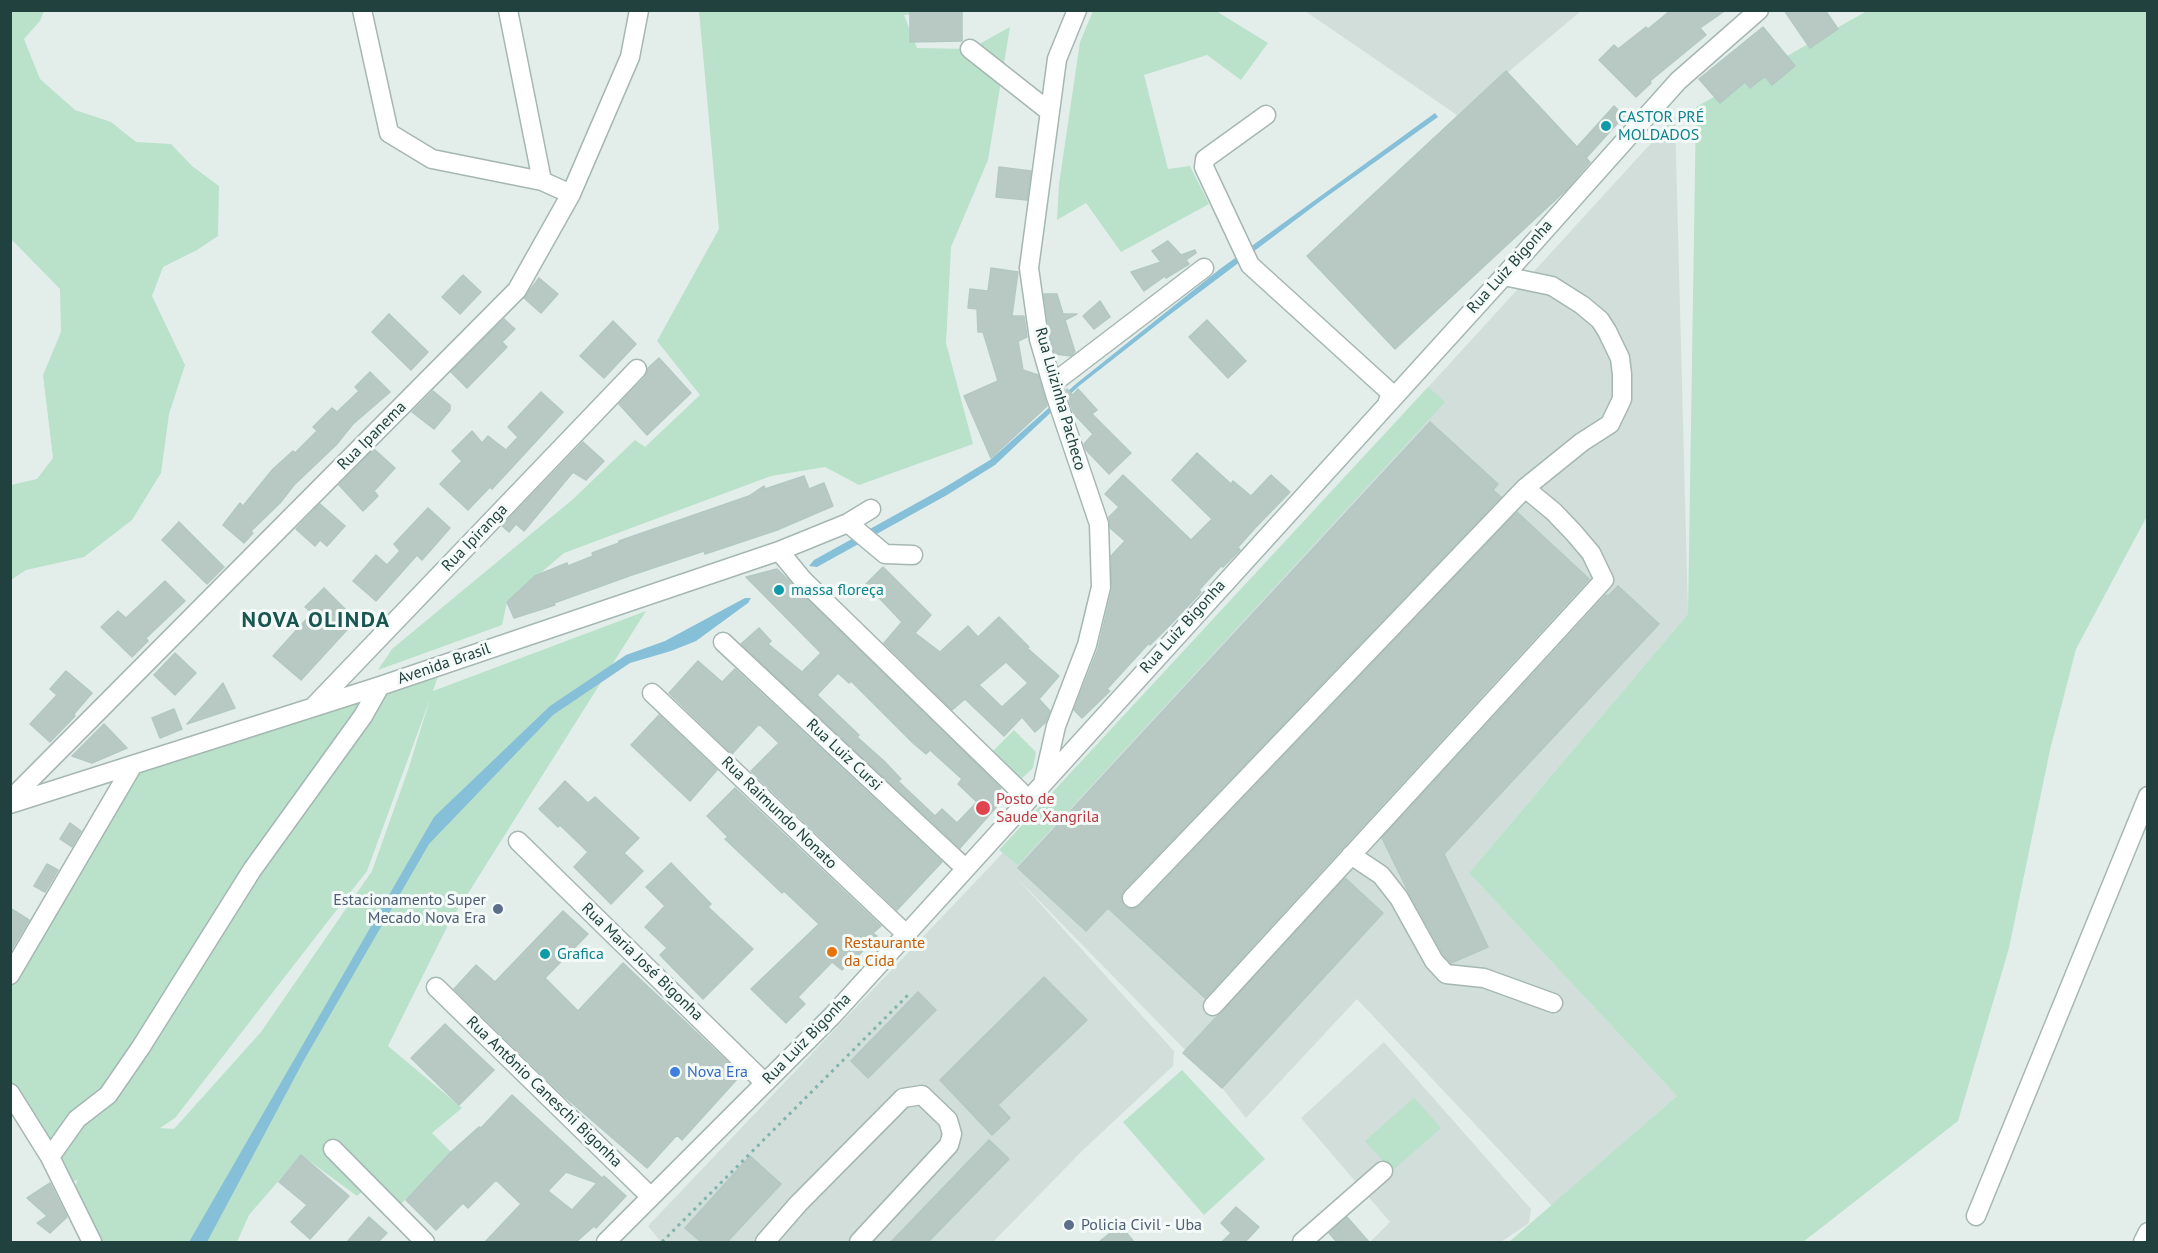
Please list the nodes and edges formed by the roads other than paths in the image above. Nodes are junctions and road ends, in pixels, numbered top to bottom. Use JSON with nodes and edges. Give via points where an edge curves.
{"nodes":[{"id":1,"x":362,"y":10,"type":"edge"},
{"id":2,"x":508,"y":10,"type":"edge"},
{"id":3,"x":639,"y":10,"type":"edge"},
{"id":4,"x":1077,"y":10,"type":"edge"},
{"id":5,"x":1759,"y":10,"type":"edge"},
{"id":6,"x":970,"y":49,"type":"dead end"},
{"id":7,"x":1050,"y":112,"type":"junction"},
{"id":8,"x":1266,"y":115,"type":"dead end"},
{"id":9,"x":542,"y":181,"type":"junction"},
{"id":10,"x":571,"y":194,"type":"junction"},
{"id":11,"x":1204,"y":268,"type":"dead end"},
{"id":12,"x":1504,"y":276,"type":"junction"},
{"id":13,"x":637,"y":369,"type":"dead end"},
{"id":14,"x":1052,"y":384,"type":"junction"},
{"id":15,"x":1388,"y":401,"type":"junction"},
{"id":16,"x":1526,"y":488,"type":"junction"},
{"id":17,"x":871,"y":509,"type":"dead end"},
{"id":18,"x":852,"y":526,"type":"junction"},
{"id":19,"x":778,"y":551,"type":"junction"},
{"id":20,"x":913,"y":555,"type":"dead end"},
{"id":21,"x":723,"y":642,"type":"dead end"},
{"id":22,"x":380,"y":686,"type":"junction"},
{"id":23,"x":652,"y":693,"type":"dead end"},
{"id":24,"x":312,"y":708,"type":"junction"},
{"id":25,"x":134,"y":765,"type":"junction"},
{"id":26,"x":1044,"y":782,"type":"junction"},
{"id":27,"x":2148,"y":796,"type":"edge"},
{"id":28,"x":1028,"y":799,"type":"junction"},
{"id":29,"x":10,"y":800,"type":"edge"},
{"id":30,"x":10,"y":804,"type":"edge"},
{"id":31,"x":518,"y":841,"type":"dead end"},
{"id":32,"x":1352,"y":855,"type":"junction"},
{"id":33,"x":965,"y":868,"type":"junction"},
{"id":34,"x":1132,"y":898,"type":"dead end"},
{"id":35,"x":906,"y":934,"type":"junction"},
{"id":36,"x":10,"y":975,"type":"edge"},
{"id":37,"x":436,"y":987,"type":"dead end"},
{"id":38,"x":1553,"y":1003,"type":"dead end"},
{"id":39,"x":1213,"y":1006,"type":"dead end"},
{"id":40,"x":765,"y":1083,"type":"junction"},
{"id":41,"x":10,"y":1093,"type":"edge"},
{"id":42,"x":333,"y":1149,"type":"dead end"},
{"id":43,"x":50,"y":1157,"type":"junction"},
{"id":44,"x":1383,"y":1171,"type":"dead end"},
{"id":45,"x":651,"y":1197,"type":"junction"},
{"id":46,"x":1976,"y":1216,"type":"dead end"},
{"id":47,"x":2148,"y":1232,"type":"edge"},
{"id":48,"x":92,"y":1242,"type":"edge"},
{"id":49,"x":425,"y":1242,"type":"edge"},
{"id":50,"x":606,"y":1242,"type":"edge"},
{"id":51,"x":765,"y":1242,"type":"edge"},
{"id":52,"x":859,"y":1242,"type":"edge"},
{"id":53,"x":1302,"y":1242,"type":"edge"},
{"id":54,"x":2144,"y":1242,"type":"edge"}],
"edges":[{"from":1,"to":9,"type":"street","via":[[389,133],[432,159]]},
{"from":2,"to":9,"type":"street"},
{"from":3,"to":10,"type":"street","name":"Rua Ipanema","via":[[630,57]]},
{"from":4,"to":7,"type":"street","name":"Rua Luizinha Pacheco","via":[[1057,59]]},
{"from":5,"to":12,"type":"street","name":"Rua Luiz Bigonha","via":[[1678,81]]},
{"from":6,"to":7,"type":"street"},
{"from":7,"to":14,"type":"street","name":"Rua Luizinha Pacheco","via":[[1029,268],[1039,339]]},
{"from":8,"to":15,"type":"street","via":[[1205,159],[1204,167],[1250,265],[1392,394]]},
{"from":9,"to":10,"type":"street"},
{"from":10,"to":29,"type":"street","name":"Rua Ipanema","via":[[517,290]]},
{"from":11,"to":14,"type":"street"},
{"from":12,"to":15,"type":"street","name":"Rua Luiz Bigonha"},
{"from":12,"to":16,"type":"street","via":[[1552,286],[1591,311],[1610,337],[1620,358],[1622,374],[1622,399],[1610,424]]},
{"from":13,"to":24,"type":"street","name":"Rua Ipiranga"},
{"from":14,"to":26,"type":"street","name":"Rua Luizinha Pacheco","via":[[1099,524],[1101,587],[1087,645],[1056,726]]},
{"from":15,"to":26,"type":"street","name":"Rua Luiz Bigonha"},
{"from":16,"to":32,"type":"street","via":[[1574,533],[1604,580]]},
{"from":16,"to":34,"type":"street"},
{"from":17,"to":18,"type":"street","name":"Avenida Brasil"},
{"from":18,"to":19,"type":"street","name":"Avenida Brasil"},
{"from":18,"to":20,"type":"street","via":[[885,554]]},
{"from":19,"to":22,"type":"street","name":"Avenida Brasil"},
{"from":19,"to":28,"type":"street"},
{"from":21,"to":33,"type":"street","name":"Rua Luiz Cursi"},
{"from":22,"to":24,"type":"street","name":"Avenida Brasil"},
{"from":22,"to":43,"type":"street","via":[[363,716],[252,870],[108,1095],[77,1119]]},
{"from":23,"to":35,"type":"street","name":"Rua Raimundo Nonato"},
{"from":24,"to":25,"type":"street","name":"Avenida Brasil"},
{"from":25,"to":30,"type":"street","name":"Avenida Brasil"},
{"from":25,"to":36,"type":"street"},
{"from":26,"to":28,"type":"street","name":"Rua Luiz Bigonha"},
{"from":27,"to":46,"type":"street"},
{"from":28,"to":33,"type":"street","name":"Rua Luiz Bigonha"},
{"from":31,"to":40,"type":"street","name":"Rua Maria José Bigonha"},
{"from":32,"to":38,"type":"street","via":[[1393,890],[1434,961],[1446,974],[1484,978]]},
{"from":32,"to":39,"type":"street"},
{"from":33,"to":35,"type":"street","name":"Rua Luiz Bigonha"},
{"from":35,"to":40,"type":"street","name":"Rua Luiz Bigonha"},
{"from":37,"to":45,"type":"street","name":"Rua Antônio Caneschi Bigonha"},
{"from":40,"to":45,"type":"street","name":"Rua Luiz Bigonha"},
{"from":41,"to":43,"type":"street"},
{"from":42,"to":49,"type":"street"},
{"from":43,"to":48,"type":"street"},
{"from":44,"to":53,"type":"street"},
{"from":45,"to":50,"type":"street","name":"Rua Luiz Bigonha"},
{"from":47,"to":54,"type":"street"},
{"from":51,"to":52,"type":"street","via":[[798,1203],[903,1098],[922,1095],[948,1120],[952,1134],[949,1145]]}]}
